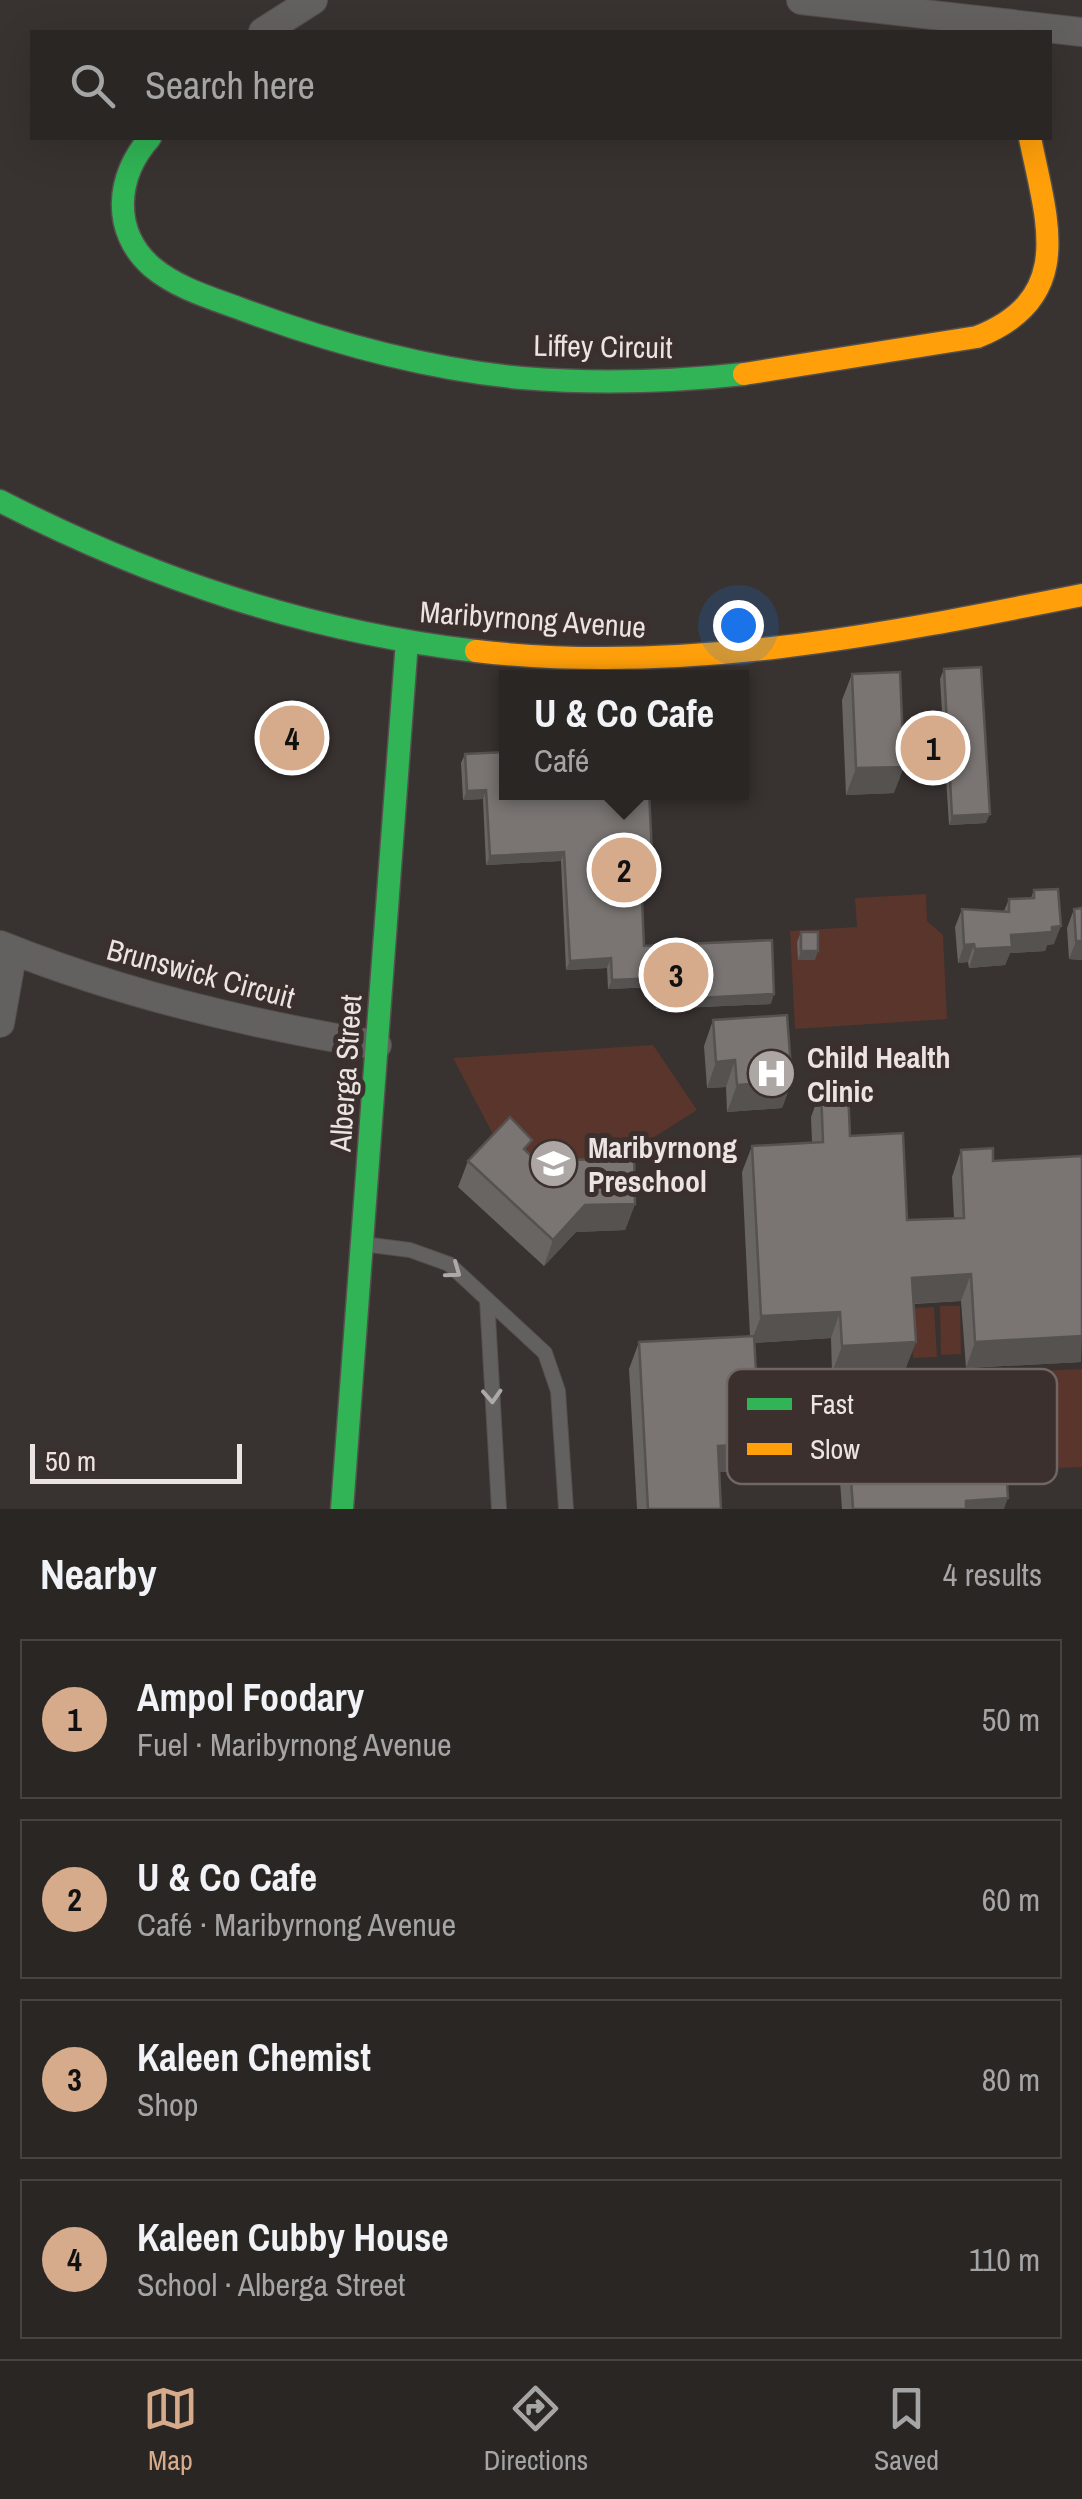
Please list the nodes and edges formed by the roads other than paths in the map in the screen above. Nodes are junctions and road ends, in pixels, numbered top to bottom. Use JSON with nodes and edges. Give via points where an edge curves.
{"nodes":[{"id":1,"x":313,"y":0,"type":"edge"},
{"id":2,"x":801,"y":0,"type":"edge"},
{"id":3,"x":1012,"y":27,"type":"edge"},
{"id":4,"x":266,"y":30,"type":"edge"},
{"id":5,"x":1082,"y":32,"type":"edge"},
{"id":6,"x":149,"y":140,"type":"edge"},
{"id":7,"x":1030,"y":140,"type":"edge"},
{"id":8,"x":0,"y":501,"type":"edge"},
{"id":9,"x":1082,"y":596,"type":"edge"},
{"id":10,"x":407,"y":642,"type":"junction"},
{"id":11,"x":6,"y":948,"type":"edge"},
{"id":12,"x":0,"y":1023,"type":"edge"},
{"id":13,"x":377,"y":1045,"type":"junction"},
{"id":14,"x":362,"y":1244,"type":"junction"},
{"id":15,"x":486,"y":1299,"type":"junction"},
{"id":16,"x":342,"y":1509,"type":"edge"},
{"id":17,"x":499,"y":1509,"type":"edge"},
{"id":18,"x":566,"y":1509,"type":"edge"}],
"edges":[{"from":1,"to":4,"type":"street"},
{"from":2,"to":3,"type":"street"},
{"from":3,"to":5,"type":"street"},
{"from":6,"to":7,"type":"street","name":"Liffey Circuit","via":[[126,173],[122,214],[138,252],[169,278],[275,323],[386,355],[499,376],[614,382],[729,377],[1003,329],[1032,303],[1048,266]]},
{"from":8,"to":10,"type":"street","name":"Maribyrnong Avenue","via":[[173,579],[288,616]]},
{"from":9,"to":10,"type":"street","name":"Maribyrnong Avenue","via":[[831,642],[684,658],[562,658]]},
{"from":10,"to":13,"type":"street","name":"Alberga Street"},
{"from":11,"to":12,"type":"street","name":"Brunswick Circuit"},
{"from":11,"to":13,"type":"street","name":"Brunswick Circuit","via":[[156,998]]},
{"from":13,"to":14,"type":"street","name":"Alberga Street"},
{"from":14,"to":15,"type":"lane","one_way":true,"via":[[449,1264]]},
{"from":14,"to":16,"type":"street","name":"Alberga Street"},
{"from":15,"to":17,"type":"lane","one_way":true},
{"from":15,"to":18,"type":"lane","via":[[546,1354],[558,1391]]}]}
